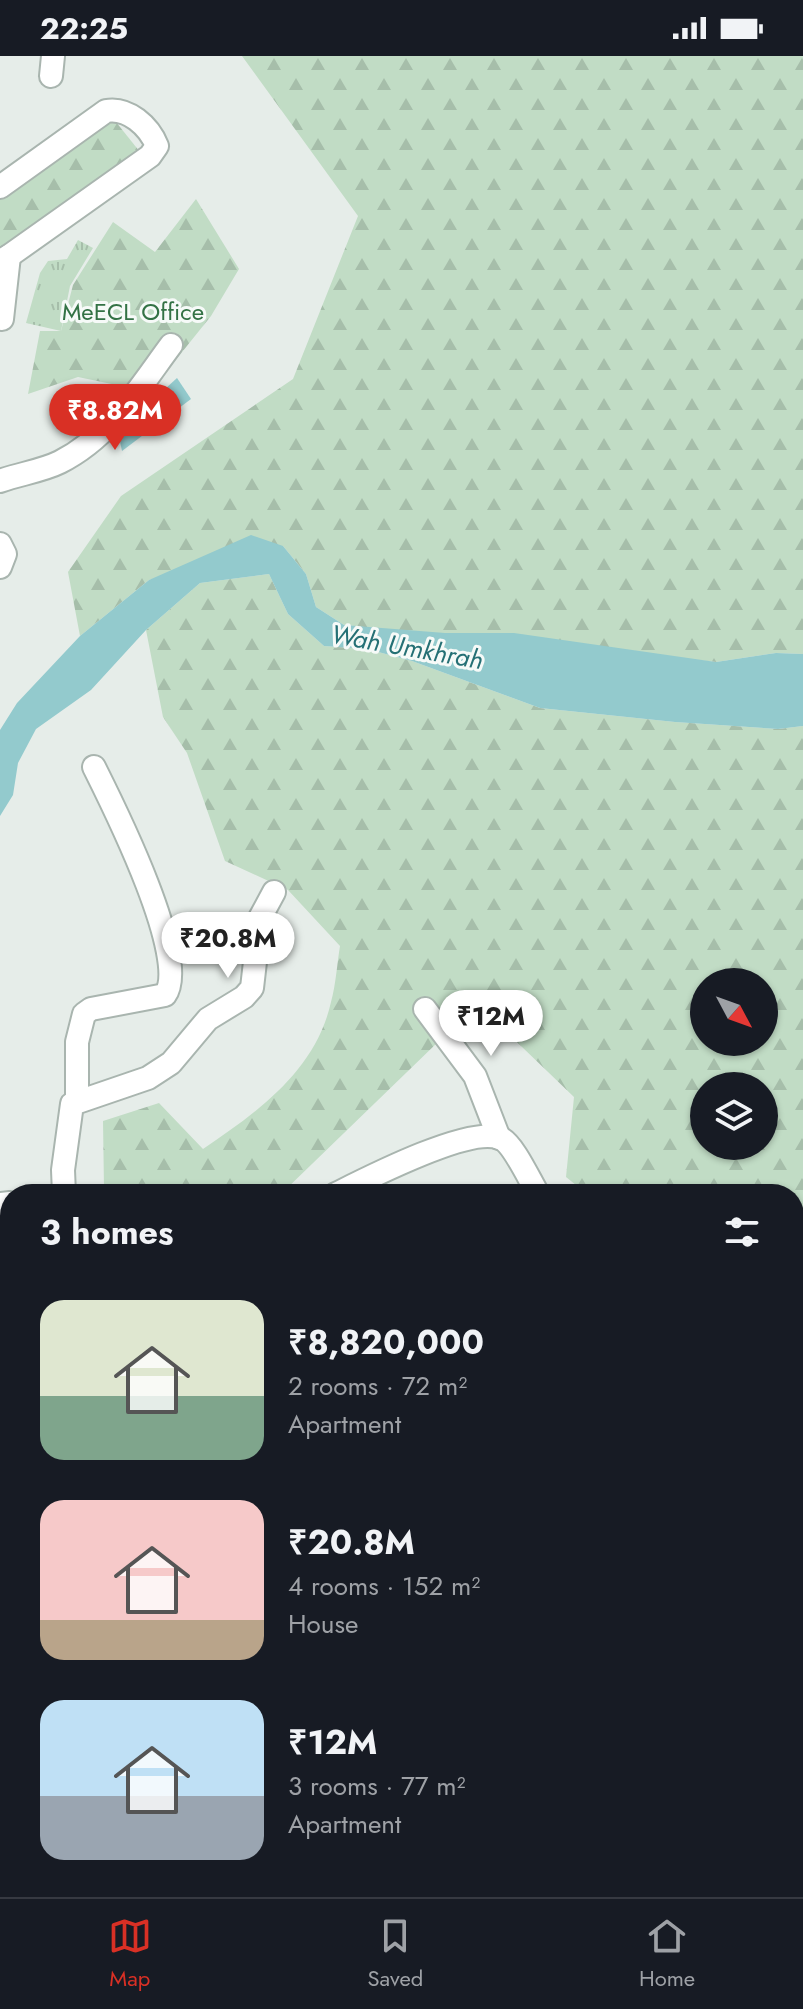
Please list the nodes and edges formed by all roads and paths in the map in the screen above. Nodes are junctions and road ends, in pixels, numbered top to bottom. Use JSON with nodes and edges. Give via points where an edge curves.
{"nodes":[{"id":1,"x":0,"y":187,"type":"edge"},
{"id":2,"x":5,"y":259,"type":"edge"},
{"id":3,"x":2,"y":319,"type":"edge"},
{"id":4,"x":171,"y":345,"type":"dead end"},
{"id":5,"x":0,"y":481,"type":"edge"},
{"id":6,"x":0,"y":544,"type":"edge"},
{"id":7,"x":0,"y":567,"type":"edge"},
{"id":8,"x":94,"y":767,"type":"dead end"},
{"id":9,"x":274,"y":892,"type":"dead end"},
{"id":10,"x":425,"y":1009,"type":"dead end"},
{"id":11,"x":77,"y":1100,"type":"junction"},
{"id":12,"x":499,"y":1138,"type":"junction"},
{"id":13,"x":64,"y":1184,"type":"edge"},
{"id":14,"x":356,"y":1184,"type":"edge"},
{"id":15,"x":532,"y":1184,"type":"edge"}],
"edges":[{"from":1,"to":2,"type":"street","via":[[106,111],[123,110],[157,146]]},
{"from":2,"to":3,"type":"street"},
{"from":4,"to":5,"type":"street","via":[[100,435],[59,462]]},
{"from":6,"to":7,"type":"street","via":[[5,554]]},
{"from":8,"to":11,"type":"street","via":[[133,845],[168,944],[170,986],[165,995],[150,1000],[84,1014],[77,1042]]},
{"from":9,"to":11,"type":"street","via":[[260,918],[252,988],[244,997],[208,1019],[171,1063],[148,1078]]},
{"from":10,"to":12,"type":"street","via":[[480,1084]]},
{"from":11,"to":13,"type":"street","via":[[68,1112]]},
{"from":12,"to":14,"type":"street","via":[[418,1154]]},
{"from":12,"to":15,"type":"street"}]}
